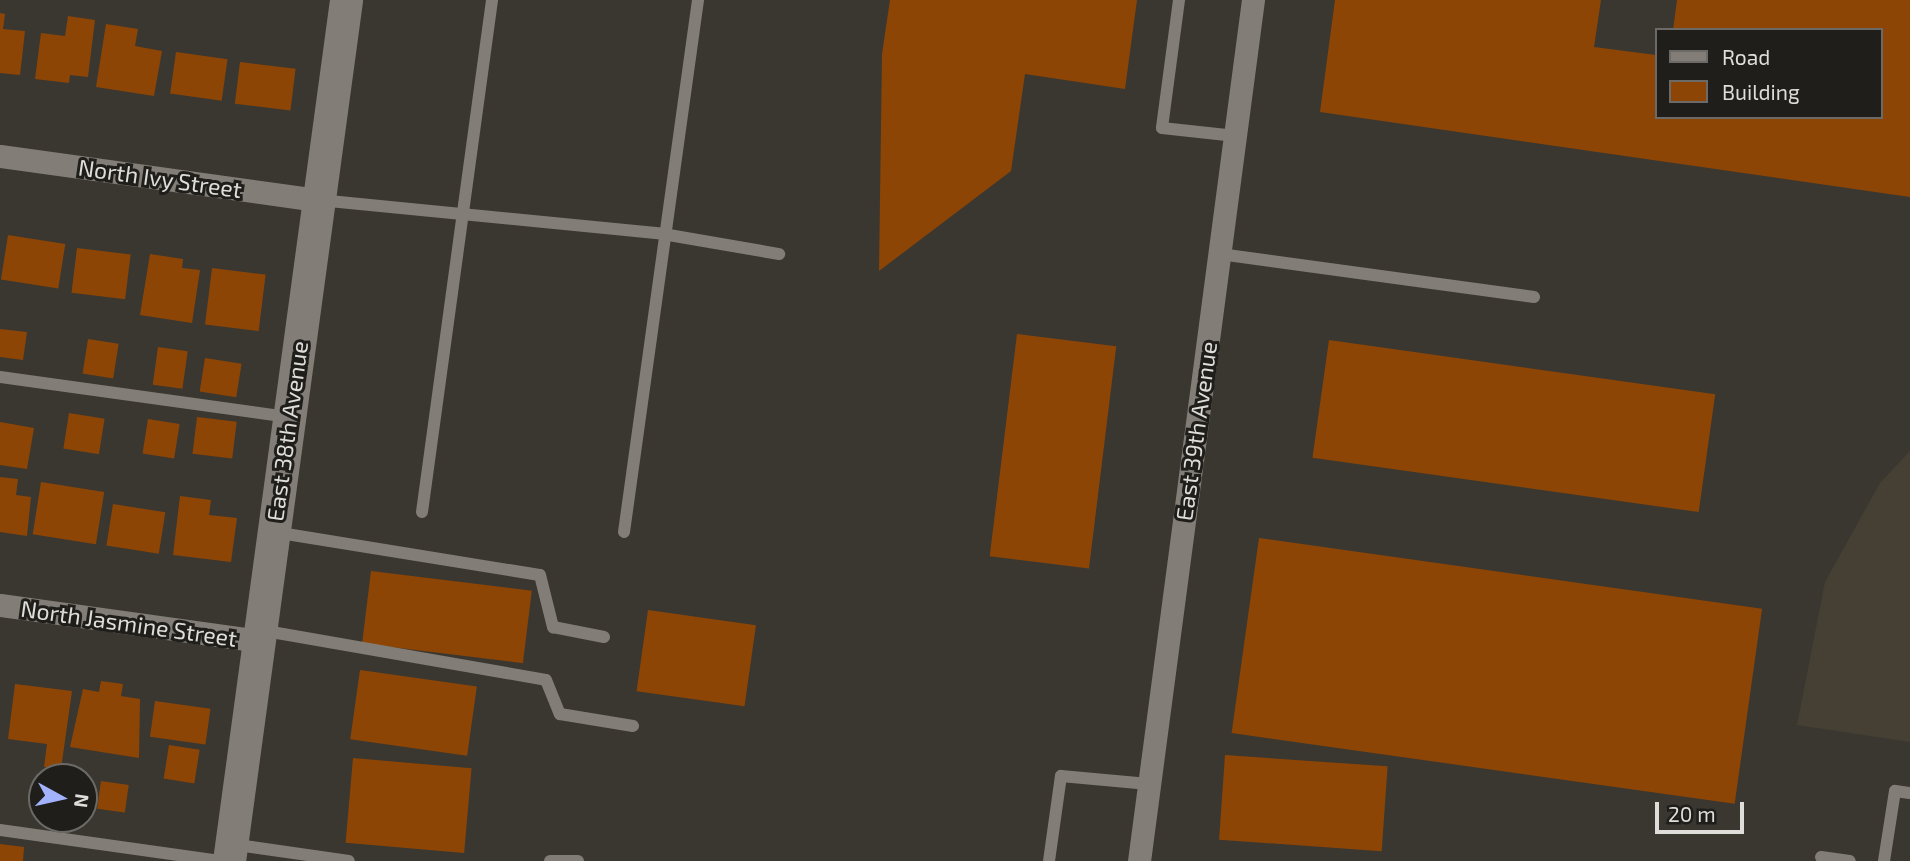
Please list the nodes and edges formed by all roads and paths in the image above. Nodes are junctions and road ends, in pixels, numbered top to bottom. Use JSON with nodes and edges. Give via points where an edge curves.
{"nodes":[{"id":1,"x":346,"y":0,"type":"edge"},
{"id":2,"x":492,"y":0,"type":"edge"},
{"id":3,"x":698,"y":0,"type":"edge"},
{"id":4,"x":1180,"y":0,"type":"edge"},
{"id":5,"x":1253,"y":0,"type":"edge"},
{"id":6,"x":1236,"y":136,"type":"junction"},
{"id":7,"x":0,"y":156,"type":"edge"},
{"id":8,"x":319,"y":200,"type":"junction"},
{"id":9,"x":463,"y":211,"type":"junction"},
{"id":10,"x":663,"y":234,"type":"junction"},
{"id":11,"x":779,"y":254,"type":"dead end"},
{"id":12,"x":1220,"y":254,"type":"junction"},
{"id":13,"x":1534,"y":297,"type":"dead end"},
{"id":14,"x":0,"y":377,"type":"edge"},
{"id":15,"x":289,"y":417,"type":"junction"},
{"id":16,"x":422,"y":512,"type":"dead end"},
{"id":17,"x":274,"y":531,"type":"junction"},
{"id":18,"x":624,"y":532,"type":"dead end"},
{"id":19,"x":0,"y":605,"type":"edge"},
{"id":20,"x":259,"y":636,"type":"junction"},
{"id":21,"x":604,"y":637,"type":"dead end"},
{"id":22,"x":633,"y":726,"type":"dead end"},
{"id":23,"x":1149,"y":784,"type":"junction"},
{"id":24,"x":1910,"y":793,"type":"edge"},
{"id":25,"x":0,"y":830,"type":"edge"},
{"id":26,"x":227,"y":855,"type":"edge"},
{"id":27,"x":1821,"y":857,"type":"dead end"},
{"id":28,"x":349,"y":861,"type":"edge"},
{"id":29,"x":550,"y":861,"type":"edge"},
{"id":30,"x":578,"y":861,"type":"edge"},
{"id":31,"x":1049,"y":861,"type":"edge"},
{"id":32,"x":1139,"y":861,"type":"edge"},
{"id":33,"x":1850,"y":861,"type":"edge"},
{"id":34,"x":1884,"y":861,"type":"edge"}],
"edges":[{"from":1,"to":8,"type":"street","name":"East 38th Avenue"},
{"from":2,"to":9,"type":"lane"},
{"from":3,"to":10,"type":"lane"},
{"from":4,"to":6,"type":"lane","via":[[1162,128]]},
{"from":5,"to":6,"type":"street","name":"East 39th Avenue"},
{"from":6,"to":12,"type":"street","name":"East 39th Avenue"},
{"from":7,"to":8,"type":"street","name":"North Ivy Street"},
{"from":8,"to":9,"type":"lane"},
{"from":8,"to":15,"type":"street","name":"East 38th Avenue"},
{"from":9,"to":10,"type":"lane"},
{"from":9,"to":16,"type":"lane"},
{"from":10,"to":11,"type":"lane"},
{"from":10,"to":18,"type":"lane"},
{"from":12,"to":13,"type":"lane"},
{"from":12,"to":23,"type":"street","name":"East 39th Avenue"},
{"from":14,"to":15,"type":"lane"},
{"from":15,"to":17,"type":"street","name":"East 38th Avenue"},
{"from":17,"to":20,"type":"street","name":"East 38th Avenue"},
{"from":17,"to":21,"type":"lane","via":[[540,575],[553,626]]},
{"from":19,"to":20,"type":"street","name":"North Jasmine Street"},
{"from":20,"to":22,"type":"lane","via":[[546,680],[559,714]]},
{"from":20,"to":26,"type":"street","name":"East 38th Avenue"},
{"from":23,"to":31,"type":"lane","via":[[1061,776]]},
{"from":23,"to":32,"type":"street","name":"East 39th Avenue"},
{"from":24,"to":34,"type":"lane","via":[[1895,791]]},
{"from":25,"to":26,"type":"lane"},
{"from":26,"to":28,"type":"lane"},
{"from":27,"to":33,"type":"lane"},
{"from":29,"to":30,"type":"lane"}]}
